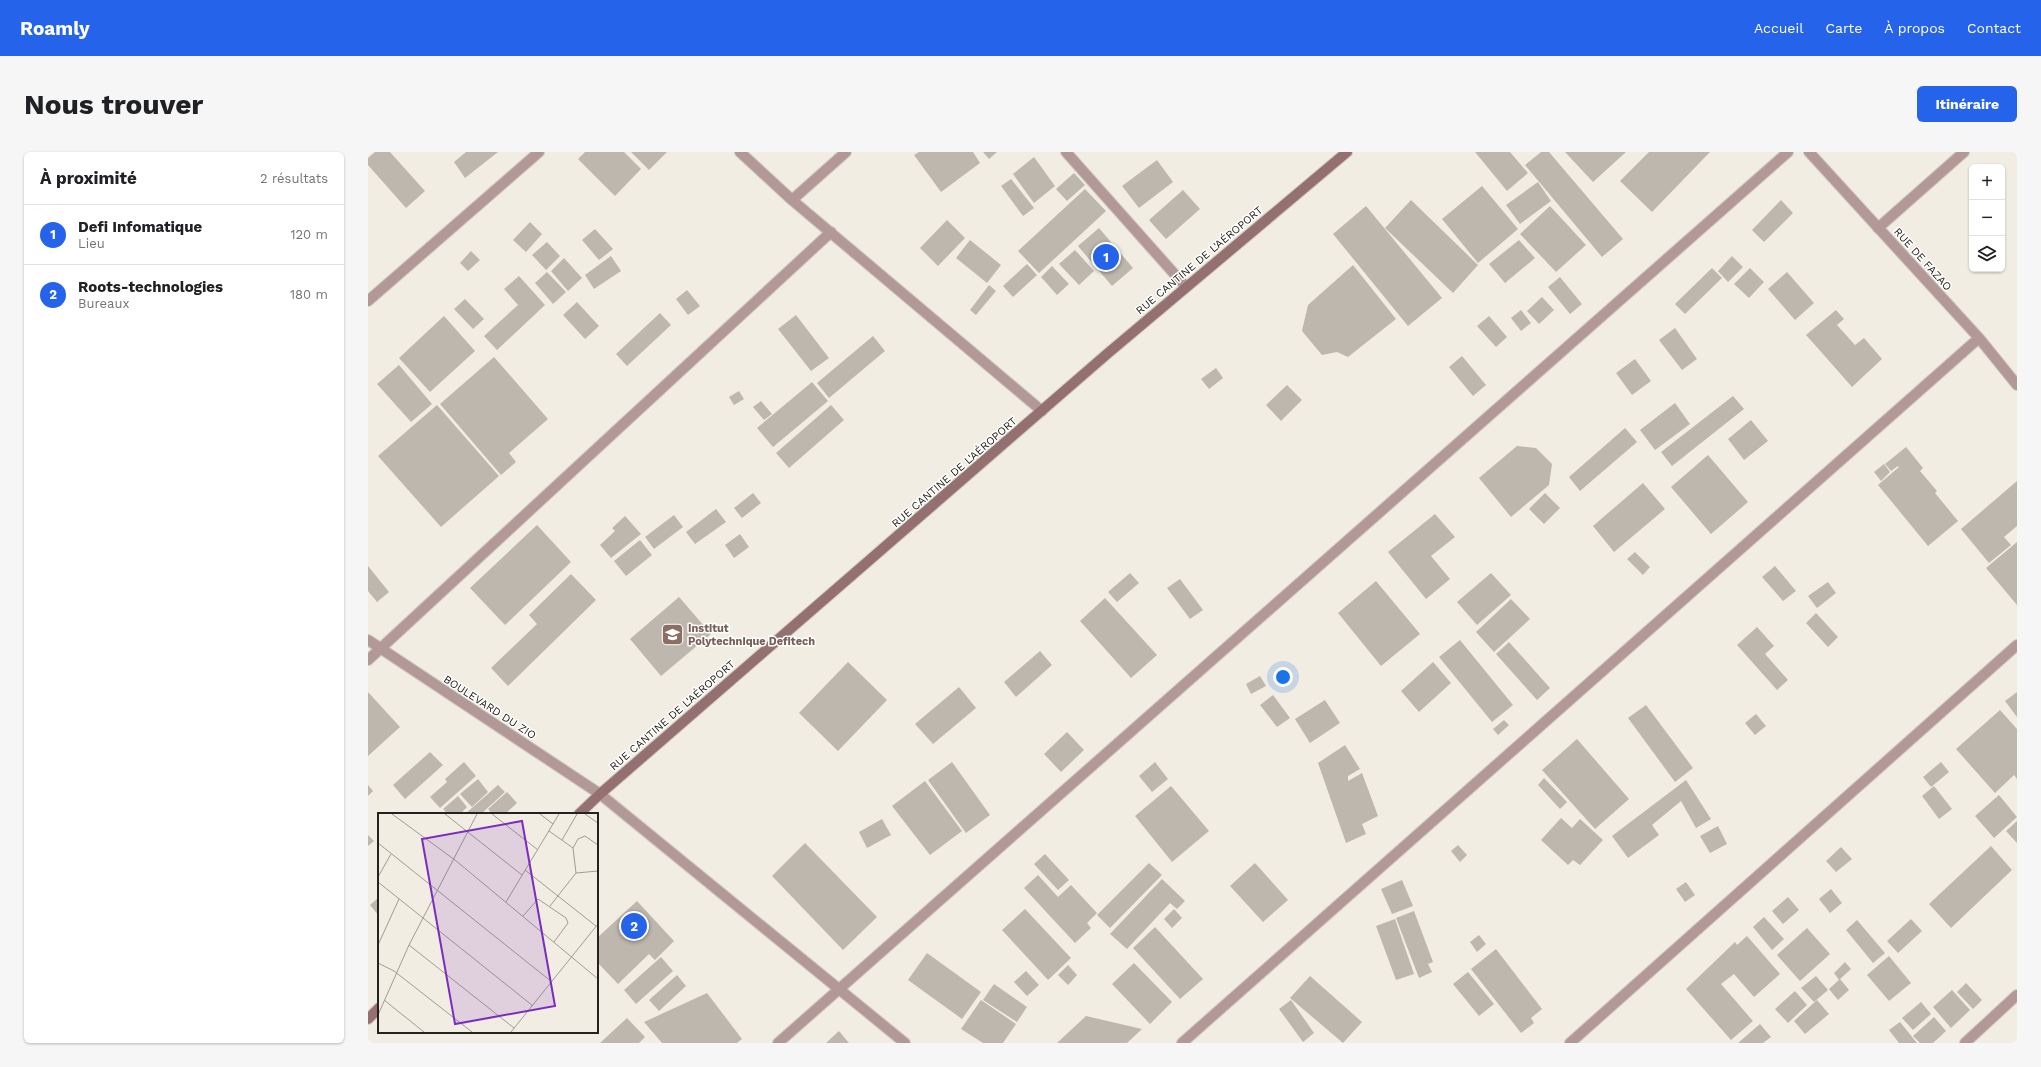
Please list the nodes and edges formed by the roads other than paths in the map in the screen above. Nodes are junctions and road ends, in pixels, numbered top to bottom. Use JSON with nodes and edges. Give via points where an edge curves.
{"nodes":[{"id":1,"x":539,"y":152,"type":"edge"},
{"id":2,"x":740,"y":152,"type":"edge"},
{"id":3,"x":846,"y":152,"type":"edge"},
{"id":4,"x":1066,"y":152,"type":"edge"},
{"id":5,"x":1347,"y":152,"type":"edge"},
{"id":6,"x":1788,"y":152,"type":"edge"},
{"id":7,"x":1809,"y":152,"type":"edge"},
{"id":8,"x":1964,"y":152,"type":"edge"},
{"id":9,"x":792,"y":200,"type":"junction"},
{"id":10,"x":1878,"y":228,"type":"junction"},
{"id":11,"x":831,"y":232,"type":"junction"},
{"id":12,"x":1186,"y":287,"type":"junction"},
{"id":13,"x":368,"y":300,"type":"edge"},
{"id":14,"x":1979,"y":338,"type":"junction"},
{"id":15,"x":2017,"y":384,"type":"edge"},
{"id":16,"x":1042,"y":411,"type":"junction"},
{"id":17,"x":368,"y":640,"type":"edge"},
{"id":18,"x":2017,"y":645,"type":"edge"},
{"id":19,"x":381,"y":650,"type":"junction"},
{"id":20,"x":368,"y":660,"type":"edge"},
{"id":21,"x":600,"y":794,"type":"junction"},
{"id":22,"x":580,"y":813,"type":"edge"},
{"id":23,"x":838,"y":990,"type":"junction"},
{"id":24,"x":2017,"y":996,"type":"edge"},
{"id":25,"x":378,"y":1009,"type":"edge"},
{"id":26,"x":368,"y":1019,"type":"edge"},
{"id":27,"x":778,"y":1043,"type":"edge"},
{"id":28,"x":905,"y":1043,"type":"edge"},
{"id":29,"x":1182,"y":1043,"type":"edge"},
{"id":30,"x":1570,"y":1043,"type":"edge"},
{"id":31,"x":1965,"y":1043,"type":"edge"}],
"edges":[{"from":1,"to":13,"type":"street"},
{"from":2,"to":9,"type":"street"},
{"from":3,"to":9,"type":"street"},
{"from":4,"to":12,"type":"street"},
{"from":5,"to":12,"type":"main road","name":"RUE CANTINE DE L'AÉROPORT"},
{"from":6,"to":23,"type":"street"},
{"from":7,"to":10,"type":"street","name":"RUE DE FAZAO"},
{"from":8,"to":10,"type":"street"},
{"from":9,"to":11,"type":"street"},
{"from":10,"to":14,"type":"street","name":"RUE DE FAZAO"},
{"from":11,"to":16,"type":"street"},
{"from":11,"to":19,"type":"street"},
{"from":12,"to":16,"type":"main road","name":"RUE CANTINE DE L'AÉROPORT"},
{"from":14,"to":15,"type":"street","name":"RUE DE FAZAO"},
{"from":14,"to":29,"type":"street"},
{"from":16,"to":21,"type":"main road","name":"RUE CANTINE DE L'AÉROPORT"},
{"from":17,"to":19,"type":"street","name":"BOULEVARD DU ZIO"},
{"from":18,"to":30,"type":"street"},
{"from":19,"to":20,"type":"street"},
{"from":19,"to":21,"type":"street","name":"BOULEVARD DU ZIO"},
{"from":21,"to":22,"type":"main road","name":"RUE CANTINE DE L'AÉROPORT"},
{"from":21,"to":23,"type":"street","name":"BOULEVARD DU ZIO"},
{"from":23,"to":27,"type":"street"},
{"from":23,"to":28,"type":"street","name":"BOULEVARD DU ZIO"},
{"from":24,"to":31,"type":"street"},
{"from":25,"to":26,"type":"main road"}]}
